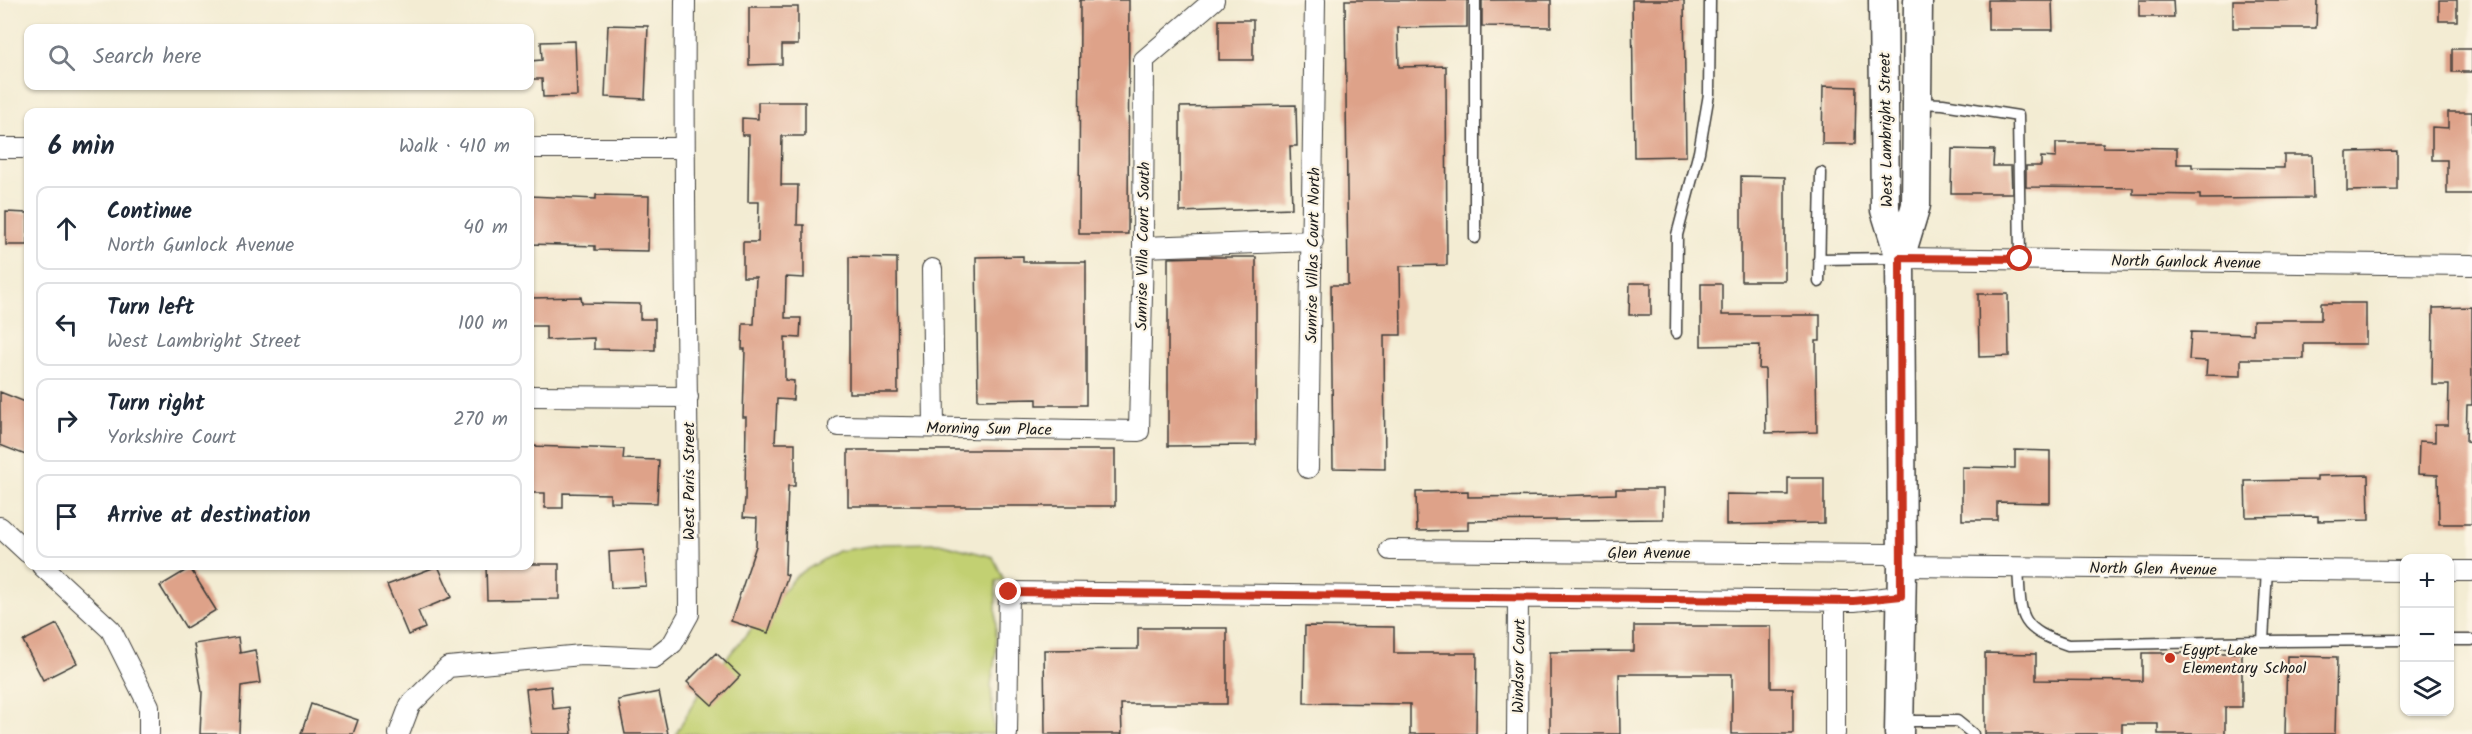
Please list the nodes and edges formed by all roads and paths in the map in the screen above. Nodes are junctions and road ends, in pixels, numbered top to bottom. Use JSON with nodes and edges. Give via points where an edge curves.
{"nodes":[{"id":1,"x":685,"y":0,"type":"edge"},
{"id":2,"x":1214,"y":0,"type":"edge"},
{"id":3,"x":1315,"y":0,"type":"edge"},
{"id":4,"x":1475,"y":0,"type":"edge"},
{"id":5,"x":1710,"y":0,"type":"edge"},
{"id":6,"x":1883,"y":0,"type":"edge"},
{"id":7,"x":1918,"y":0,"type":"edge"},
{"id":8,"x":1917,"y":103,"type":"junction"},
{"id":9,"x":0,"y":148,"type":"edge"},
{"id":10,"x":24,"y":148,"type":"edge"},
{"id":11,"x":534,"y":148,"type":"edge"},
{"id":12,"x":683,"y":148,"type":"junction"},
{"id":13,"x":1821,"y":173,"type":"dead end"},
{"id":14,"x":1475,"y":238,"type":"dead end"},
{"id":15,"x":1312,"y":241,"type":"junction"},
{"id":16,"x":1143,"y":247,"type":"junction"},
{"id":17,"x":1900,"y":258,"type":"junction"},
{"id":18,"x":1819,"y":259,"type":"junction"},
{"id":19,"x":2020,"y":259,"type":"junction"},
{"id":20,"x":2472,"y":265,"type":"edge"},
{"id":21,"x":932,"y":269,"type":"dead end"},
{"id":22,"x":1819,"y":282,"type":"dead end"},
{"id":23,"x":1677,"y":333,"type":"dead end"},
{"id":24,"x":534,"y":396,"type":"edge"},
{"id":25,"x":688,"y":397,"type":"junction"},
{"id":26,"x":839,"y":426,"type":"dead end"},
{"id":27,"x":934,"y":427,"type":"junction"},
{"id":28,"x":1139,"y":431,"type":"joint"},
{"id":29,"x":1308,"y":468,"type":"dead end"},
{"id":30,"x":0,"y":527,"type":"edge"},
{"id":31,"x":24,"y":550,"type":"edge"},
{"id":32,"x":1390,"y":550,"type":"dead end"},
{"id":33,"x":1902,"y":566,"type":"junction"},
{"id":34,"x":2018,"y":567,"type":"junction"},
{"id":35,"x":2267,"y":569,"type":"junction"},
{"id":36,"x":46,"y":570,"type":"edge"},
{"id":37,"x":2400,"y":571,"type":"edge"},
{"id":38,"x":2454,"y":571,"type":"edge"},
{"id":39,"x":2472,"y":571,"type":"edge"},
{"id":40,"x":1901,"y":596,"type":"junction"},
{"id":41,"x":1518,"y":597,"type":"junction"},
{"id":42,"x":1835,"y":600,"type":"junction"},
{"id":43,"x":2400,"y":640,"type":"edge"},
{"id":44,"x":2454,"y":640,"type":"edge"},
{"id":45,"x":2472,"y":640,"type":"edge"},
{"id":46,"x":2263,"y":641,"type":"junction"},
{"id":47,"x":1900,"y":728,"type":"edge"},
{"id":48,"x":149,"y":734,"type":"edge"},
{"id":49,"x":399,"y":734,"type":"edge"},
{"id":50,"x":1007,"y":734,"type":"edge"},
{"id":51,"x":1517,"y":734,"type":"edge"},
{"id":52,"x":1835,"y":734,"type":"edge"},
{"id":53,"x":1973,"y":734,"type":"edge"}],
"edges":[{"from":1,"to":12,"type":"street","name":"West Paris Street"},
{"from":2,"to":16,"type":"street","name":"Sunrise Villa Court South","via":[[1144,60]]},
{"from":3,"to":15,"type":"street","name":"Sunrise Villas Court North"},
{"from":4,"to":14,"type":"lane"},
{"from":5,"to":23,"type":"lane","via":[[1709,94],[1699,152],[1677,235]]},
{"from":6,"to":17,"type":"main road","name":"West Lambright Street","via":[[1885,210]]},
{"from":7,"to":8,"type":"main road","name":"West Lambright Street"},
{"from":8,"to":17,"type":"main road","name":"West Lambright Street","via":[[1916,205]]},
{"from":8,"to":19,"type":"lane","via":[[2018,116]]},
{"from":9,"to":10,"type":"street"},
{"from":11,"to":12,"type":"street"},
{"from":12,"to":25,"type":"street","name":"West Paris Street"},
{"from":13,"to":18,"type":"lane"},
{"from":15,"to":16,"type":"street"},
{"from":15,"to":29,"type":"street","name":"Sunrise Villas Court North"},
{"from":16,"to":28,"type":"street","name":"Sunrise Villa Court South"},
{"from":17,"to":18,"type":"lane"},
{"from":17,"to":19,"type":"street","name":"North Gunlock Avenue"},
{"from":17,"to":33,"type":"main road","name":"West Lambright Street"},
{"from":18,"to":22,"type":"lane"},
{"from":19,"to":20,"type":"street","name":"North Gunlock Avenue"},
{"from":21,"to":27,"type":"street"},
{"from":24,"to":25,"type":"street"},
{"from":25,"to":49,"type":"street","name":"West Paris Street","via":[[689,614],[673,643],[654,658],[582,655],[448,667],[410,705]]},
{"from":26,"to":27,"type":"street","name":"Morning Sun Place"},
{"from":27,"to":28,"type":"street","name":"Morning Sun Place"},
{"from":30,"to":31,"type":"street"},
{"from":32,"to":33,"type":"street","name":"Glen Avenue","via":[[1888,554]]},
{"from":33,"to":34,"type":"street","name":"North Glen Avenue"},
{"from":33,"to":40,"type":"main road","name":"West Lambright Street"},
{"from":34,"to":35,"type":"street","name":"North Glen Avenue"},
{"from":34,"to":46,"type":"lane","via":[[2025,621],[2042,636],[2068,645]]},
{"from":35,"to":37,"type":"street","name":"North Glen Avenue"},
{"from":35,"to":46,"type":"lane"},
{"from":36,"to":48,"type":"street","via":[[111,630],[149,706]]},
{"from":38,"to":39,"type":"street"},
{"from":40,"to":42,"type":"street"},
{"from":40,"to":47,"type":"main road","name":"West Lambright Street"},
{"from":41,"to":42,"type":"street"},
{"from":41,"to":50,"type":"street","via":[[1009,592]]},
{"from":41,"to":51,"type":"street","name":"Windsor Court"},
{"from":42,"to":52,"type":"street"},
{"from":43,"to":46,"type":"lane"},
{"from":44,"to":45,"type":"lane"},
{"from":47,"to":53,"type":"lane","via":[[1957,721]]}]}
